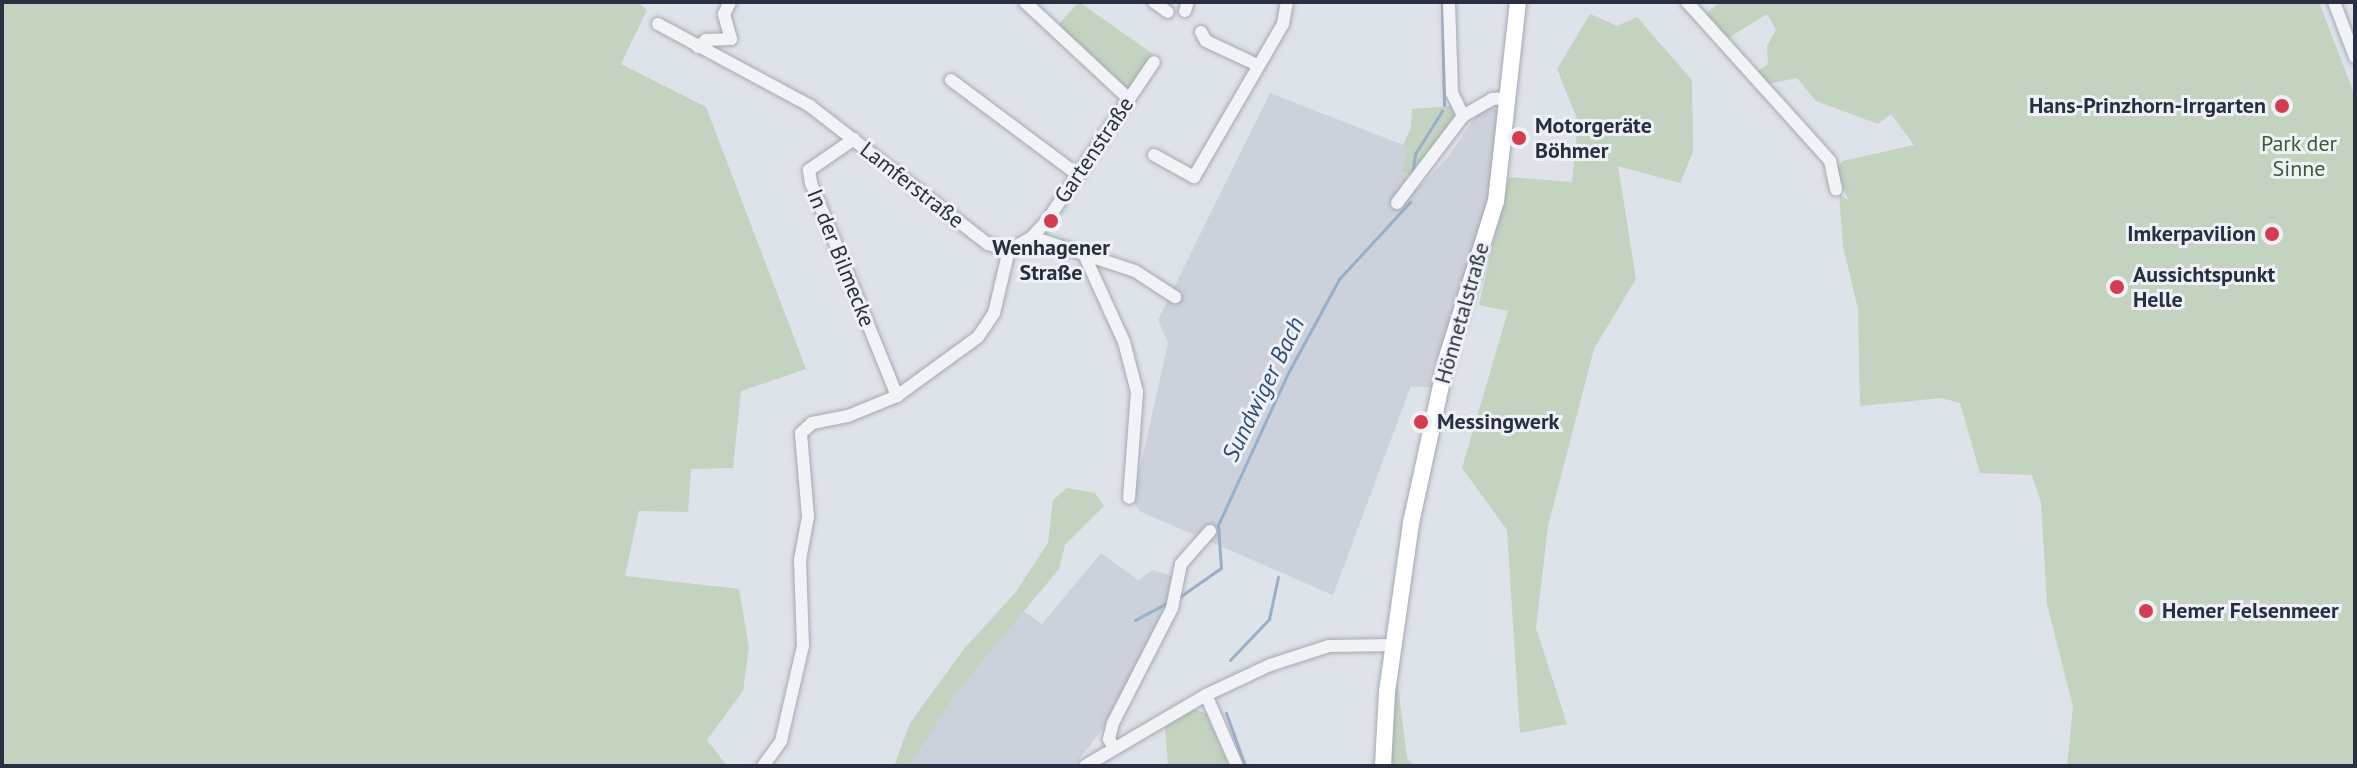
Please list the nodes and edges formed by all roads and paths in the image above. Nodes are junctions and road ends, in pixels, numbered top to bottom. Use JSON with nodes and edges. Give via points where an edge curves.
{"nodes":[{"id":1,"x":730,"y":2,"type":"edge"},
{"id":2,"x":1025,"y":2,"type":"edge"},
{"id":3,"x":1154,"y":2,"type":"edge"},
{"id":4,"x":1287,"y":2,"type":"edge"},
{"id":5,"x":1449,"y":2,"type":"edge"},
{"id":6,"x":1518,"y":2,"type":"edge"},
{"id":7,"x":1687,"y":2,"type":"edge"},
{"id":8,"x":2334,"y":2,"type":"edge"},
{"id":9,"x":1168,"y":12,"type":"dead end"},
{"id":10,"x":658,"y":24,"type":"dead end"},
{"id":11,"x":1201,"y":32,"type":"dead end"},
{"id":12,"x":698,"y":47,"type":"junction"},
{"id":13,"x":2355,"y":57,"type":"edge"},
{"id":14,"x":1154,"y":62,"type":"dead end"},
{"id":15,"x":1255,"y":64,"type":"junction"},
{"id":16,"x":951,"y":80,"type":"dead end"},
{"id":17,"x":1507,"y":98,"type":"junction"},
{"id":18,"x":1129,"y":99,"type":"junction"},
{"id":19,"x":1463,"y":116,"type":"junction"},
{"id":20,"x":854,"y":139,"type":"junction"},
{"id":21,"x":1154,"y":155,"type":"dead end"},
{"id":22,"x":1078,"y":175,"type":"junction"},
{"id":23,"x":1836,"y":189,"type":"dead end"},
{"id":24,"x":1397,"y":203,"type":"dead end"},
{"id":25,"x":1032,"y":237,"type":"junction"},
{"id":26,"x":1009,"y":250,"type":"junction"},
{"id":27,"x":1083,"y":252,"type":"junction"},
{"id":28,"x":1175,"y":297,"type":"dead end"},
{"id":29,"x":897,"y":396,"type":"junction"},
{"id":30,"x":1129,"y":498,"type":"dead end"},
{"id":31,"x":1210,"y":531,"type":"dead end"},
{"id":32,"x":1394,"y":645,"type":"junction"},
{"id":33,"x":1206,"y":695,"type":"junction"},
{"id":34,"x":1114,"y":748,"type":"junction"},
{"id":35,"x":763,"y":766,"type":"edge"},
{"id":36,"x":1085,"y":766,"type":"edge"},
{"id":37,"x":1237,"y":766,"type":"edge"},
{"id":38,"x":1383,"y":766,"type":"edge"}],
"edges":[{"from":1,"to":12,"type":"street","via":[[724,14],[731,39],[706,40]]},
{"from":2,"to":18,"type":"street"},
{"from":3,"to":9,"type":"street"},
{"from":4,"to":15,"type":"street","via":[[1283,24]]},
{"from":5,"to":19,"type":"street","via":[[1452,93]]},
{"from":6,"to":17,"type":"main road","name":"Hönnetalstraße"},
{"from":7,"to":23,"type":"street","via":[[1830,161]]},
{"from":8,"to":13,"type":"street"},
{"from":10,"to":12,"type":"street","name":"Lamferstraße"},
{"from":11,"to":15,"type":"street","via":[[1206,41]]},
{"from":12,"to":20,"type":"street","name":"Lamferstraße","via":[[810,106]]},
{"from":14,"to":18,"type":"street","name":"Gartenstraße"},
{"from":15,"to":21,"type":"street","via":[[1194,177]]},
{"from":16,"to":22,"type":"street"},
{"from":17,"to":19,"type":"street","via":[[1492,99]]},
{"from":17,"to":32,"type":"main road","name":"Hönnetalstraße","via":[[1496,201],[1460,309],[1431,422]]},
{"from":18,"to":22,"type":"street","name":"Gartenstraße"},
{"from":19,"to":24,"type":"street"},
{"from":20,"to":26,"type":"street","name":"Lamferstraße","via":[[988,244]]},
{"from":20,"to":29,"type":"street","name":"In der Bilmecke","via":[[809,170],[811,183]]},
{"from":22,"to":25,"type":"street","name":"Gartenstraße"},
{"from":25,"to":26,"type":"street"},
{"from":25,"to":27,"type":"street"},
{"from":26,"to":29,"type":"street","via":[[994,313],[978,337]]},
{"from":27,"to":28,"type":"street","via":[[1135,271]]},
{"from":27,"to":30,"type":"street","via":[[1124,342],[1137,392]]},
{"from":29,"to":35,"type":"street","via":[[848,416],[812,423],[801,433],[808,517],[800,560],[803,646],[781,741]]},
{"from":31,"to":34,"type":"street","via":[[1181,564],[1172,608],[1113,723],[1109,739]]},
{"from":32,"to":33,"type":"street","via":[[1314,649]]},
{"from":32,"to":38,"type":"main road","name":"Hönnetalstraße"},
{"from":33,"to":34,"type":"street"},
{"from":33,"to":37,"type":"street"},
{"from":34,"to":36,"type":"street"}]}
